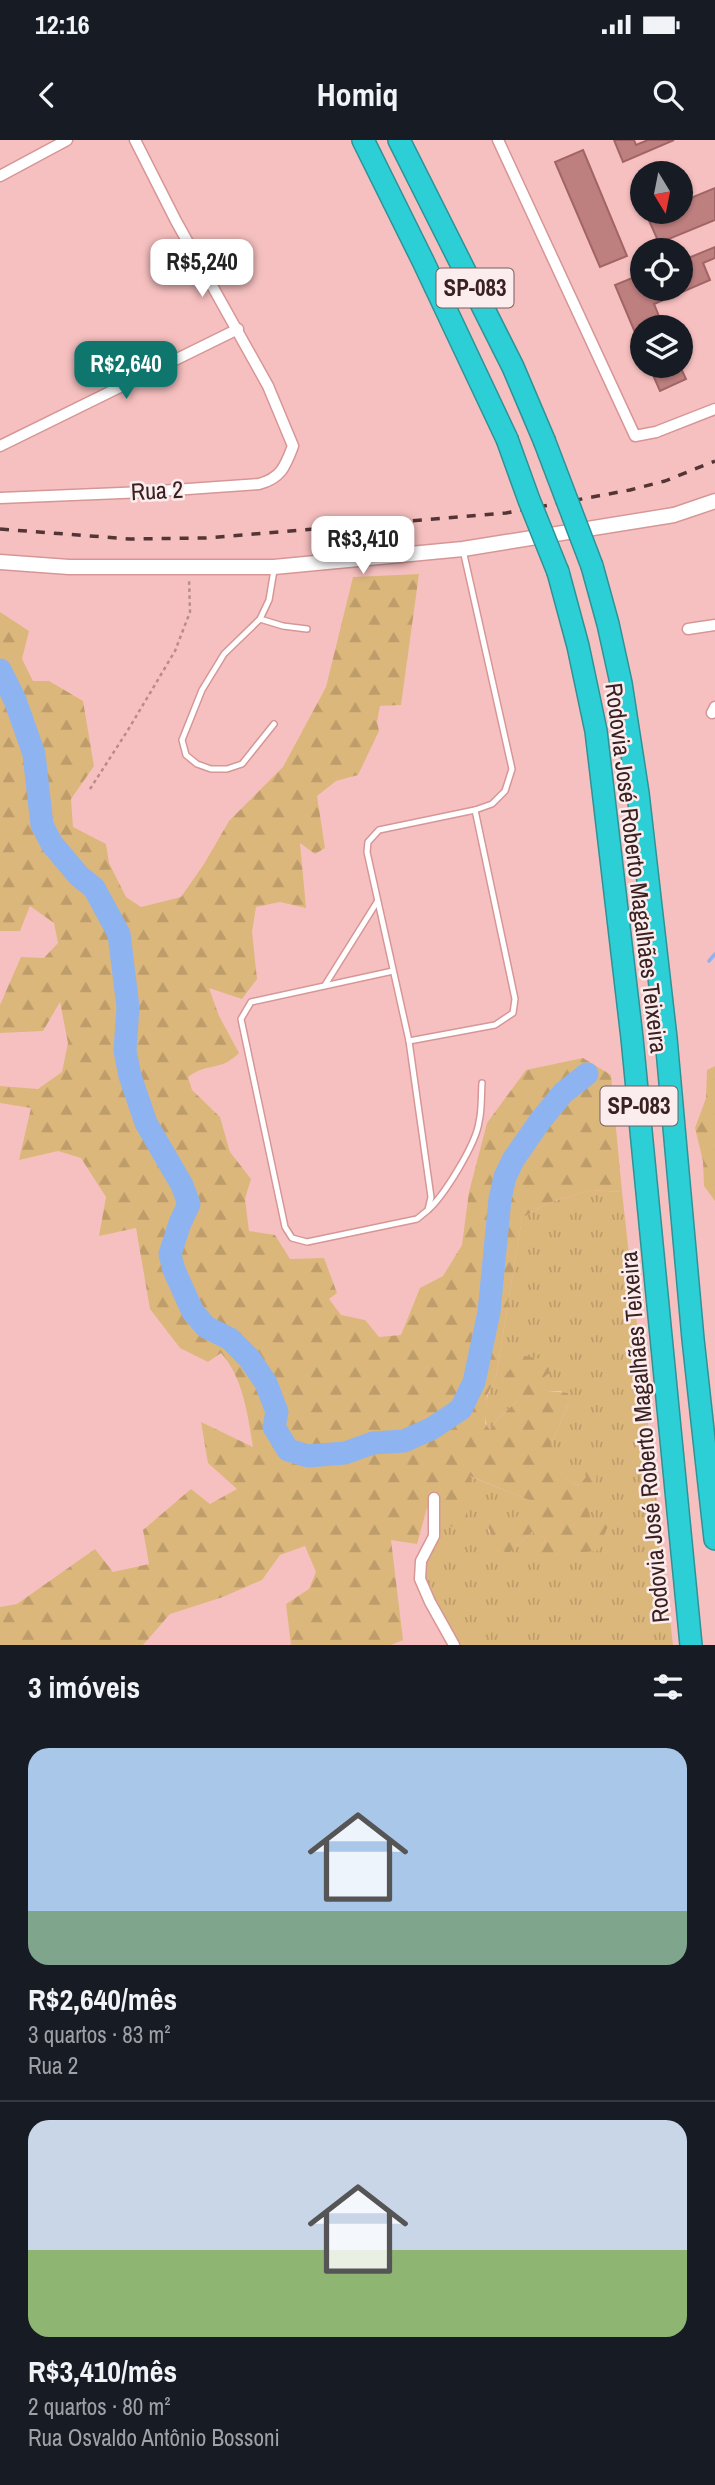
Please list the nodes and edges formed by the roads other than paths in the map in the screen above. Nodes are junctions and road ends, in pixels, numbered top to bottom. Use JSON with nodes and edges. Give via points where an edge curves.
{"nodes":[{"id":1,"x":67,"y":140,"type":"edge"},
{"id":2,"x":135,"y":140,"type":"edge"},
{"id":3,"x":363,"y":140,"type":"edge"},
{"id":4,"x":399,"y":140,"type":"edge"},
{"id":5,"x":503,"y":141,"type":"edge"},
{"id":6,"x":0,"y":176,"type":"edge"},
{"id":7,"x":238,"y":329,"type":"junction"},
{"id":8,"x":715,"y":408,"type":"edge"},
{"id":9,"x":0,"y":446,"type":"edge"},
{"id":10,"x":0,"y":498,"type":"edge"},
{"id":11,"x":715,"y":501,"type":"edge"},
{"id":12,"x":463,"y":549,"type":"junction"},
{"id":13,"x":0,"y":562,"type":"edge"},
{"id":14,"x":274,"y":567,"type":"junction"},
{"id":15,"x":260,"y":619,"type":"junction"},
{"id":16,"x":715,"y":625,"type":"edge"},
{"id":17,"x":307,"y":629,"type":"dead end"},
{"id":18,"x":688,"y":629,"type":"dead end"},
{"id":19,"x":274,"y":724,"type":"dead end"},
{"id":20,"x":475,"y":810,"type":"junction"},
{"id":21,"x":377,"y":902,"type":"junction"},
{"id":22,"x":393,"y":971,"type":"junction"},
{"id":23,"x":325,"y":986,"type":"junction"},
{"id":24,"x":409,"y":1041,"type":"junction"},
{"id":25,"x":482,"y":1083,"type":"dead end"},
{"id":26,"x":428,"y":1210,"type":"junction"},
{"id":27,"x":434,"y":1499,"type":"dead end"},
{"id":28,"x":715,"y":1539,"type":"edge"},
{"id":29,"x":454,"y":1645,"type":"edge"},
{"id":30,"x":691,"y":1645,"type":"edge"}],
"edges":[{"from":1,"to":6,"type":"street"},
{"from":2,"to":7,"type":"street"},
{"from":3,"to":30,"type":"highway","name":"Rodovia José Roberto Magalhães Teixeira","number":"SP-083","bridge":true,"via":[[507,439],[558,572],[581,659],[596,731],[632,1038]]},
{"from":4,"to":28,"type":"highway","name":"Rodovia José Roberto Magalhães Teixeira","number":"SP-083","bridge":true,"via":[[531,403],[592,566],[608,624],[638,793]]},
{"from":5,"to":8,"type":"street","via":[[635,436]]},
{"from":7,"to":9,"type":"street"},
{"from":7,"to":10,"type":"street","name":"Rua 2","via":[[293,446],[273,480],[145,492]]},
{"from":11,"to":12,"type":"street","via":[[674,515]]},
{"from":12,"to":14,"type":"street"},
{"from":12,"to":20,"type":"lane","via":[[512,769],[505,791],[492,804]]},
{"from":13,"to":14,"type":"street","via":[[69,567]]},
{"from":14,"to":15,"type":"lane","via":[[269,600]]},
{"from":15,"to":17,"type":"lane"},
{"from":15,"to":19,"type":"lane","via":[[223,653],[182,740],[186,755],[197,764],[227,769],[242,764]]},
{"from":16,"to":18,"type":"street"},
{"from":20,"to":21,"type":"lane","via":[[379,830],[368,842],[367,852]]},
{"from":20,"to":24,"type":"lane","via":[[514,999],[513,1013],[495,1025]]},
{"from":21,"to":22,"type":"lane"},
{"from":21,"to":23,"type":"lane"},
{"from":22,"to":23,"type":"lane"},
{"from":22,"to":24,"type":"lane"},
{"from":23,"to":26,"type":"lane","via":[[251,1002],[241,1019],[285,1227],[292,1238],[307,1241],[417,1219]]},
{"from":24,"to":26,"type":"lane","via":[[431,1197]]},
{"from":25,"to":26,"type":"lane","via":[[479,1124],[472,1143],[441,1199]]},
{"from":27,"to":29,"type":"street","via":[[434,1536],[421,1561],[420,1579]]}]}
